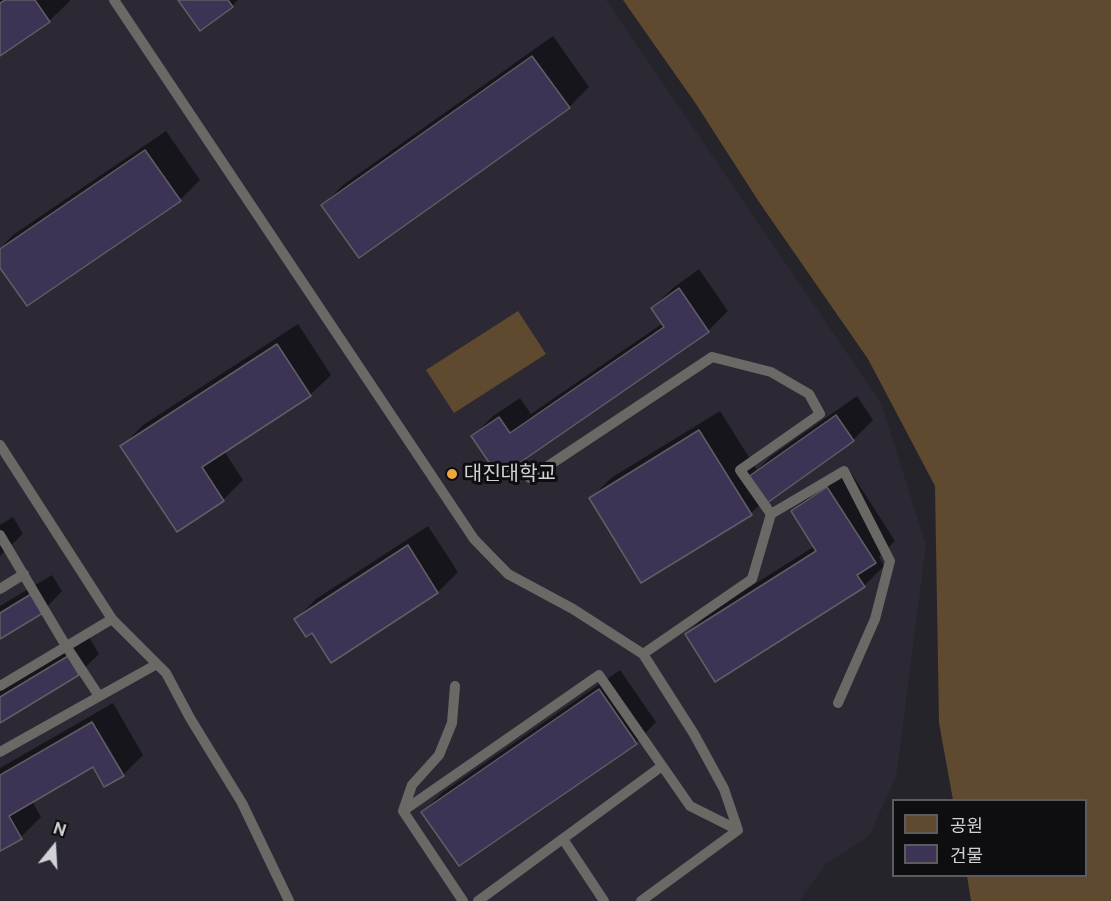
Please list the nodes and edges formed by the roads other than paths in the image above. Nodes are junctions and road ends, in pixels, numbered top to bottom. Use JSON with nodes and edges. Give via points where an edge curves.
{"nodes":[{"id":1,"x":114,"y":0,"type":"edge"},
{"id":2,"x":0,"y":445,"type":"edge"},
{"id":3,"x":530,"y":478,"type":"dead end"},
{"id":4,"x":771,"y":514,"type":"junction"},
{"id":5,"x":0,"y":535,"type":"edge"},
{"id":6,"x":24,"y":574,"type":"junction"},
{"id":7,"x":0,"y":589,"type":"edge"},
{"id":8,"x":112,"y":620,"type":"junction"},
{"id":9,"x":66,"y":646,"type":"junction"},
{"id":10,"x":643,"y":654,"type":"junction"},
{"id":11,"x":157,"y":664,"type":"junction"},
{"id":12,"x":0,"y":686,"type":"edge"},
{"id":13,"x":455,"y":686,"type":"dead end"},
{"id":14,"x":99,"y":696,"type":"junction"},
{"id":15,"x":838,"y":703,"type":"dead end"},
{"id":16,"x":0,"y":752,"type":"edge"},
{"id":17,"x":662,"y":766,"type":"junction"},
{"id":18,"x":403,"y":811,"type":"junction"},
{"id":19,"x":738,"y":830,"type":"junction"},
{"id":20,"x":563,"y":839,"type":"junction"},
{"id":21,"x":289,"y":901,"type":"edge"},
{"id":22,"x":464,"y":901,"type":"edge"},
{"id":23,"x":478,"y":901,"type":"edge"},
{"id":24,"x":604,"y":901,"type":"edge"},
{"id":25,"x":641,"y":901,"type":"edge"}],
"edges":[{"from":1,"to":10,"type":"lane","via":[[474,539],[508,574],[573,609]]},
{"from":2,"to":8,"type":"lane"},
{"from":3,"to":4,"type":"lane","via":[[712,357],[771,372],[809,394],[820,414],[740,470]]},
{"from":4,"to":10,"type":"lane","via":[[752,579]]},
{"from":4,"to":15,"type":"lane","via":[[844,471],[890,561],[875,619]]},
{"from":5,"to":6,"type":"lane"},
{"from":6,"to":7,"type":"lane"},
{"from":6,"to":9,"type":"lane"},
{"from":8,"to":9,"type":"lane"},
{"from":8,"to":11,"type":"lane"},
{"from":9,"to":12,"type":"lane"},
{"from":9,"to":14,"type":"lane"},
{"from":10,"to":19,"type":"lane","via":[[724,789]]},
{"from":11,"to":14,"type":"lane"},
{"from":11,"to":21,"type":"lane","via":[[242,803]]},
{"from":13,"to":18,"type":"lane","via":[[452,723],[439,755],[412,785]]},
{"from":14,"to":16,"type":"lane"},
{"from":17,"to":18,"type":"lane","via":[[598,675]]},
{"from":17,"to":19,"type":"lane","via":[[690,806]]},
{"from":17,"to":20,"type":"lane"},
{"from":18,"to":22,"type":"lane"},
{"from":19,"to":25,"type":"lane"},
{"from":20,"to":23,"type":"lane"},
{"from":20,"to":24,"type":"lane"}]}
